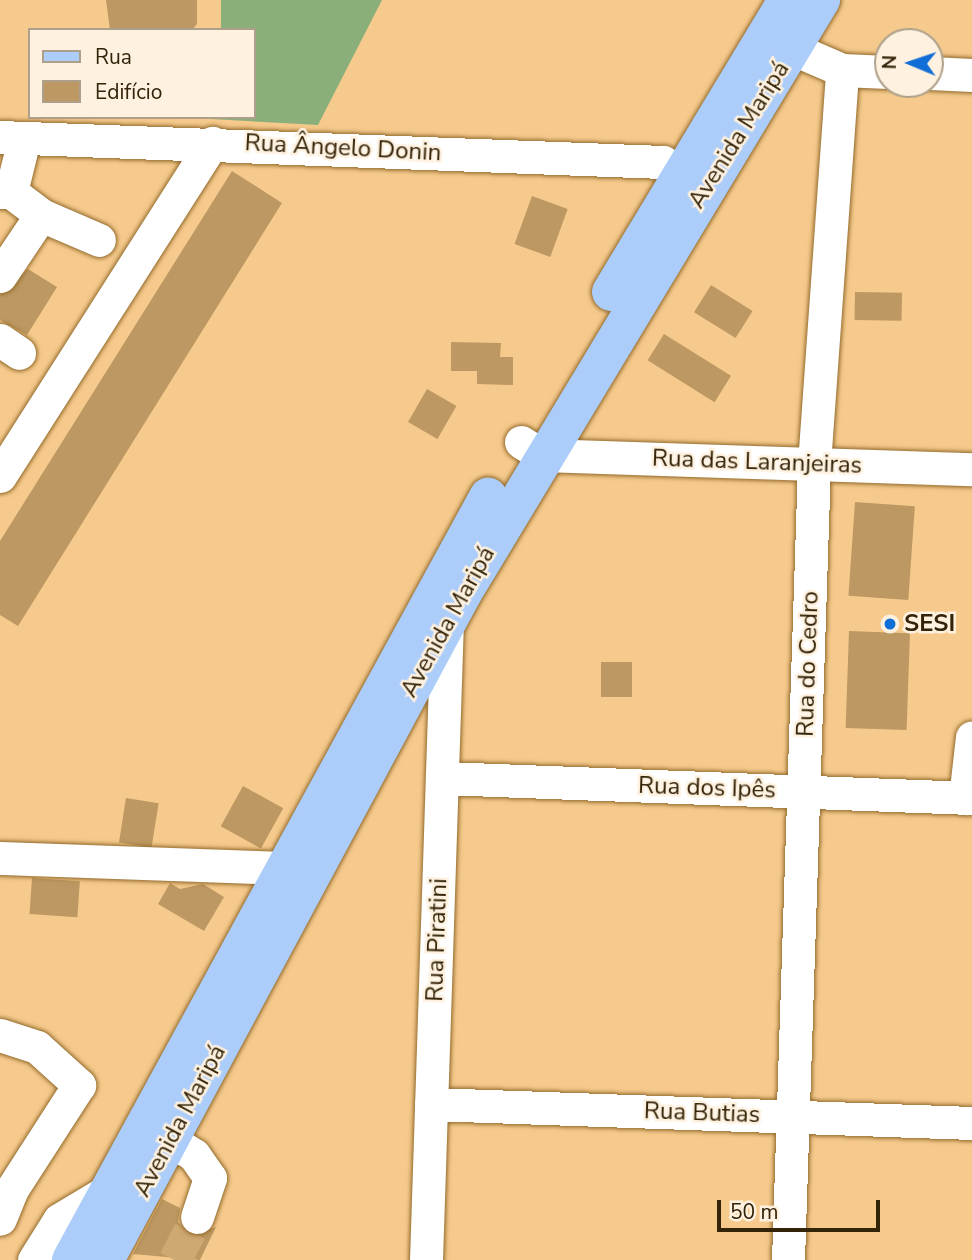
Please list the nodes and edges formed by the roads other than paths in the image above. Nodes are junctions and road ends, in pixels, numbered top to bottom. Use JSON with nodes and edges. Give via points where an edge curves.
{"nodes":[{"id":1,"x":787,"y":0,"type":"edge"},
{"id":2,"x":821,"y":0,"type":"edge"},
{"id":3,"x":778,"y":44,"type":"junction"},
{"id":4,"x":842,"y":70,"type":"junction"},
{"id":5,"x":874,"y":71,"type":"edge"},
{"id":6,"x":944,"y":74,"type":"edge"},
{"id":7,"x":972,"y":75,"type":"edge"},
{"id":8,"x":12,"y":138,"type":"edge"},
{"id":9,"x":212,"y":143,"type":"junction"},
{"id":10,"x":694,"y":182,"type":"junction"},
{"id":11,"x":6,"y":192,"type":"edge"},
{"id":12,"x":41,"y":215,"type":"junction"},
{"id":13,"x":99,"y":240,"type":"dead end"},
{"id":14,"x":0,"y":276,"type":"edge"},
{"id":15,"x":531,"y":449,"type":"junction"},
{"id":16,"x":814,"y":464,"type":"junction"},
{"id":17,"x":972,"y":469,"type":"edge"},
{"id":18,"x":0,"y":476,"type":"edge"},
{"id":19,"x":436,"y":612,"type":"junction"},
{"id":20,"x":407,"y":667,"type":"junction"},
{"id":21,"x":972,"y":737,"type":"edge"},
{"id":22,"x":443,"y":778,"type":"junction"},
{"id":23,"x":803,"y":792,"type":"junction"},
{"id":24,"x":969,"y":798,"type":"edge"},
{"id":25,"x":0,"y":859,"type":"edge"},
{"id":26,"x":282,"y":868,"type":"junction"},
{"id":27,"x":0,"y":1035,"type":"edge"},
{"id":28,"x":431,"y":1104,"type":"junction"},
{"id":29,"x":793,"y":1116,"type":"junction"},
{"id":30,"x":972,"y":1123,"type":"edge"},
{"id":31,"x":156,"y":1133,"type":"junction"},
{"id":32,"x":109,"y":1190,"type":"junction"},
{"id":33,"x":197,"y":1217,"type":"tunnel mouth"},
{"id":34,"x":0,"y":1219,"type":"edge"},
{"id":35,"x":33,"y":1260,"type":"edge"},
{"id":36,"x":71,"y":1260,"type":"edge"},
{"id":37,"x":105,"y":1260,"type":"edge"},
{"id":38,"x":426,"y":1260,"type":"edge"},
{"id":39,"x":788,"y":1260,"type":"edge"}],
"edges":[{"from":1,"to":3,"type":"main road","name":"Avenida Maripá"},
{"from":2,"to":3,"type":"main road","name":"Avenida Maripá"},
{"from":3,"to":4,"type":"street"},
{"from":3,"to":10,"type":"main road","name":"Avenida Maripá"},
{"from":4,"to":5,"type":"street"},
{"from":4,"to":16,"type":"street","name":"Rua do Cedro"},
{"from":6,"to":7,"type":"street"},
{"from":8,"to":9,"type":"street","name":"Rua Ângelo Donin"},
{"from":8,"to":11,"type":"street"},
{"from":9,"to":10,"type":"street","name":"Rua Ângelo Donin","via":[[663,162]]},
{"from":9,"to":18,"type":"street"},
{"from":10,"to":15,"type":"main road","name":"Avenida Maripá"},
{"from":11,"to":12,"type":"street"},
{"from":12,"to":13,"type":"street"},
{"from":12,"to":14,"type":"street"},
{"from":15,"to":16,"type":"street","name":"Rua das Laranjeiras"},
{"from":15,"to":19,"type":"main road","name":"Avenida Maripá"},
{"from":16,"to":17,"type":"street","name":"Rua das Laranjeiras"},
{"from":16,"to":23,"type":"street","name":"Rua do Cedro"},
{"from":19,"to":20,"type":"main road","name":"Avenida Maripá"},
{"from":19,"to":22,"type":"street","name":"Rua Piratini"},
{"from":20,"to":26,"type":"main road","name":"Avenida Maripá"},
{"from":20,"to":31,"type":"main road","name":"Avenida Maripá"},
{"from":21,"to":24,"type":"street"},
{"from":22,"to":23,"type":"street","name":"Rua dos Ipês"},
{"from":22,"to":28,"type":"street","name":"Rua Piratini"},
{"from":23,"to":24,"type":"street","name":"Rua dos Ipês"},
{"from":23,"to":29,"type":"street","name":"Rua do Cedro"},
{"from":25,"to":26,"type":"street"},
{"from":26,"to":31,"type":"main road","name":"Avenida Maripá"},
{"from":27,"to":34,"type":"street","via":[[37,1047],[79,1085],[12,1189]]},
{"from":28,"to":29,"type":"street","name":"Rua Butias"},
{"from":28,"to":38,"type":"street","name":"Rua Piratini"},
{"from":29,"to":30,"type":"street","name":"Rua Butias"},
{"from":29,"to":39,"type":"street","name":"Rua do Cedro"},
{"from":31,"to":32,"type":"main road","name":"Avenida Maripá"},
{"from":31,"to":33,"type":"street","via":[[194,1154],[210,1178]]},
{"from":31,"to":37,"type":"main road","name":"Avenida Maripá"},
{"from":32,"to":35,"type":"street","via":[[59,1220]]},
{"from":32,"to":36,"type":"main road","name":"Avenida Maripá"}]}
